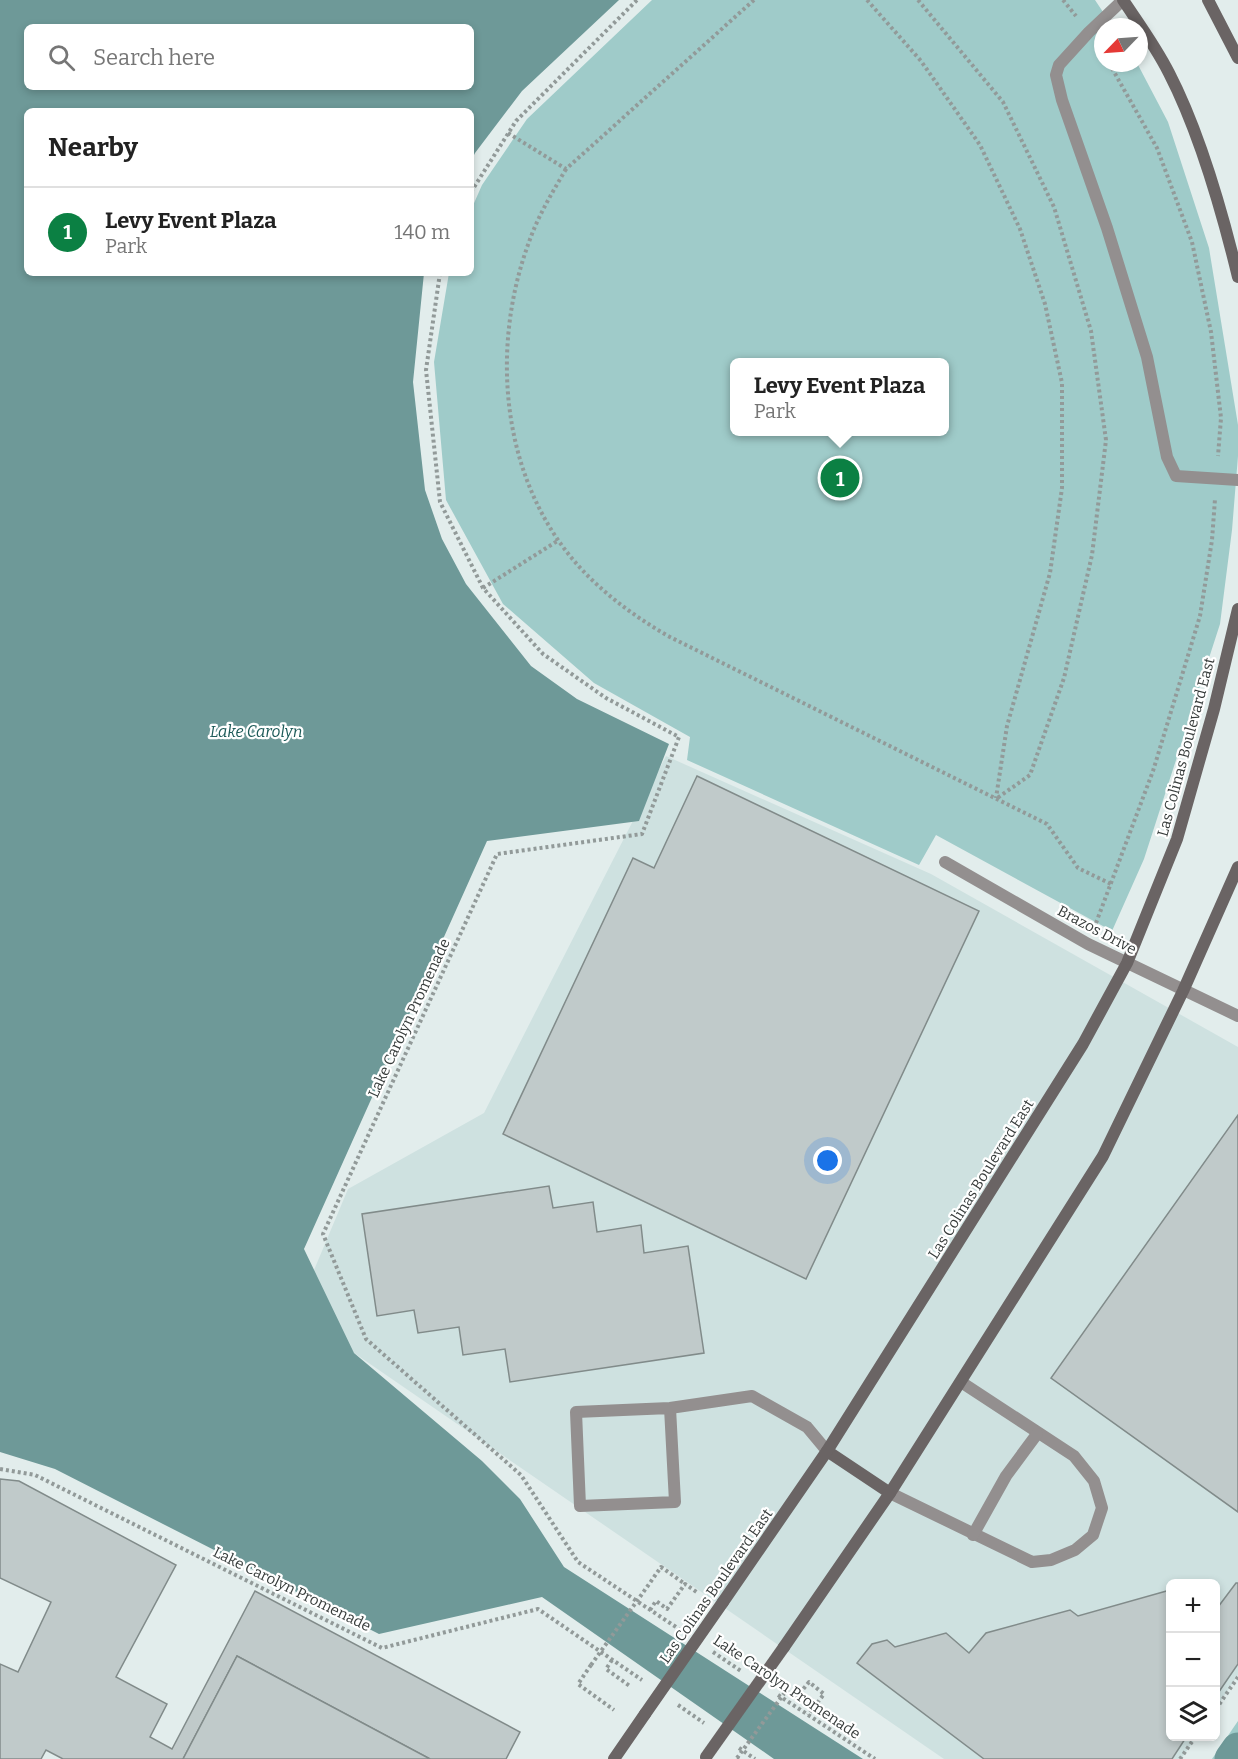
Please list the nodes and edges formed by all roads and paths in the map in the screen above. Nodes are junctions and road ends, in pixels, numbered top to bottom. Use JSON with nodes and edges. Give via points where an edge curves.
{"nodes":[{"id":1,"x":637,"y":0,"type":"edge"},
{"id":2,"x":754,"y":0,"type":"edge"},
{"id":3,"x":867,"y":0,"type":"edge"},
{"id":4,"x":918,"y":0,"type":"edge"},
{"id":5,"x":1123,"y":0,"type":"edge"},
{"id":6,"x":1208,"y":0,"type":"edge"},
{"id":7,"x":1238,"y":58,"type":"edge"},
{"id":8,"x":1114,"y":72,"type":"edge"},
{"id":9,"x":508,"y":133,"type":"junction"},
{"id":10,"x":566,"y":169,"type":"junction"},
{"id":11,"x":474,"y":187,"type":"edge"},
{"id":12,"x":440,"y":276,"type":"edge"},
{"id":13,"x":1238,"y":277,"type":"edge"},
{"id":14,"x":1216,"y":479,"type":"junction"},
{"id":15,"x":1238,"y":480,"type":"edge"},
{"id":16,"x":559,"y":540,"type":"junction"},
{"id":17,"x":483,"y":588,"type":"junction"},
{"id":18,"x":1238,"y":609,"type":"edge"},
{"id":19,"x":996,"y":799,"type":"junction"},
{"id":20,"x":945,"y":862,"type":"dead end"},
{"id":21,"x":1238,"y":867,"type":"edge"},
{"id":22,"x":1111,"y":884,"type":"junction"},
{"id":23,"x":1088,"y":944,"type":"junction"},
{"id":24,"x":1127,"y":963,"type":"junction"},
{"id":25,"x":1183,"y":991,"type":"junction"},
{"id":26,"x":1238,"y":1016,"type":"edge"},
{"id":27,"x":961,"y":1382,"type":"junction"},
{"id":28,"x":670,"y":1408,"type":"junction"},
{"id":29,"x":1037,"y":1434,"type":"junction"},
{"id":30,"x":827,"y":1451,"type":"junction"},
{"id":31,"x":0,"y":1469,"type":"edge"},
{"id":32,"x":890,"y":1493,"type":"junction"},
{"id":33,"x":973,"y":1536,"type":"junction"},
{"id":34,"x":685,"y":1584,"type":"junction"},
{"id":35,"x":698,"y":1593,"type":"dead end"},
{"id":36,"x":650,"y":1610,"type":"junction"},
{"id":37,"x":679,"y":1629,"type":"dead end"},
{"id":38,"x":709,"y":1649,"type":"dead end"},
{"id":39,"x":612,"y":1660,"type":"junction"},
{"id":40,"x":749,"y":1675,"type":"dead end"},
{"id":41,"x":1238,"y":1677,"type":"edge"},
{"id":42,"x":651,"y":1686,"type":"dead end"},
{"id":43,"x":631,"y":1687,"type":"dead end"},
{"id":44,"x":768,"y":1689,"type":"dead end"},
{"id":45,"x":670,"y":1700,"type":"dead end"},
{"id":46,"x":1220,"y":1702,"type":"edge"},
{"id":47,"x":614,"y":1710,"type":"dead end"},
{"id":48,"x":808,"y":1715,"type":"junction"},
{"id":49,"x":708,"y":1726,"type":"dead end"},
{"id":50,"x":1193,"y":1741,"type":"edge"},
{"id":51,"x":736,"y":1746,"type":"dead end"},
{"id":52,"x":705,"y":1758,"type":"edge"},
{"id":53,"x":738,"y":1758,"type":"edge"},
{"id":54,"x":614,"y":1759,"type":"edge"},
{"id":55,"x":755,"y":1759,"type":"edge"},
{"id":56,"x":875,"y":1759,"type":"edge"},
{"id":57,"x":1180,"y":1759,"type":"edge"}],
"edges":[{"from":1,"to":9,"type":"path"},
{"from":2,"to":10,"type":"path"},
{"from":3,"to":19,"type":"path","via":[[921,61],[980,146],[1020,229],[1045,304],[1062,383],[1062,488],[1050,573],[1007,726]]},
{"from":4,"to":19,"type":"path","via":[[1003,102],[1054,207],[1090,331],[1106,440],[1092,555],[1064,678],[1030,775]]},
{"from":5,"to":13,"type":"main road","via":[[1170,74],[1195,133]]},
{"from":5,"to":14,"type":"street","via":[[1059,65],[1056,75],[1147,357],[1167,457],[1176,476]]},
{"from":6,"to":7,"type":"main road"},
{"from":8,"to":14,"type":"path","via":[[1157,148],[1192,242],[1211,332],[1221,418]]},
{"from":9,"to":10,"type":"path"},
{"from":9,"to":11,"type":"path"},
{"from":10,"to":16,"type":"path","via":[[529,241],[517,280],[507,352],[511,425],[519,460],[546,521]]},
{"from":12,"to":17,"type":"path","name":"Lake Carolyn Promenade","via":[[426,370],[440,502]]},
{"from":14,"to":15,"type":"street"},
{"from":14,"to":22,"type":"path","via":[[1212,540],[1200,616],[1153,771]]},
{"from":16,"to":17,"type":"path"},
{"from":16,"to":19,"type":"path","via":[[586,575],[639,619]]},
{"from":17,"to":36,"type":"path","name":"Lake Carolyn Promenade","via":[[543,654],[606,698],[680,737],[642,834],[497,854],[323,1234],[366,1339],[521,1475],[578,1562]]},
{"from":18,"to":24,"type":"main road","name":"Las Colinas Boulevard East","via":[[1177,839]]},
{"from":19,"to":22,"type":"path","via":[[1047,824],[1078,868]]},
{"from":20,"to":23,"type":"street","name":"Brazos Drive"},
{"from":21,"to":25,"type":"main road"},
{"from":22,"to":23,"type":"path"},
{"from":23,"to":24,"type":"street","name":"Brazos Drive"},
{"from":24,"to":25,"type":"street","name":"Brazos Drive"},
{"from":24,"to":30,"type":"main road","name":"Las Colinas Boulevard East","via":[[1083,1044]]},
{"from":25,"to":26,"type":"street","name":"Brazos Drive"},
{"from":25,"to":27,"type":"main road","via":[[1104,1156]]},
{"from":27,"to":29,"type":"street"},
{"from":27,"to":32,"type":"main road"},
{"from":28,"to":28,"type":"street","via":[[576,1412],[580,1506],[675,1502]]},
{"from":28,"to":30,"type":"street","via":[[752,1396],[807,1427]]},
{"from":29,"to":33,"type":"street","via":[[1006,1476]]},
{"from":29,"to":33,"type":"street","via":[[1074,1456],[1094,1481],[1102,1508],[1093,1535],[1075,1550],[1051,1560],[1032,1562]]},
{"from":30,"to":32,"type":"main road"},
{"from":30,"to":54,"type":"main road","name":"Las Colinas Boulevard East","bridge":true},
{"from":31,"to":39,"type":"path","name":"Lake Carolyn Promenade","via":[[35,1475],[382,1648],[538,1608]]},
{"from":32,"to":33,"type":"street"},
{"from":32,"to":52,"type":"main road","bridge":true},
{"from":34,"to":35,"type":"path"},
{"from":34,"to":36,"type":"path","via":[[667,1609],[656,1601]]},
{"from":34,"to":47,"type":"path","bridge":true,"via":[[661,1567],[578,1684]]},
{"from":36,"to":37,"type":"path","name":"Lake Carolyn Promenade"},
{"from":38,"to":40,"type":"path","name":"Lake Carolyn Promenade"},
{"from":39,"to":42,"type":"path","name":"Lake Carolyn Promenade"},
{"from":39,"to":43,"type":"path","via":[[606,1669]]},
{"from":41,"to":46,"type":"path"},
{"from":44,"to":48,"type":"path","name":"Lake Carolyn Promenade"},
{"from":45,"to":49,"type":"path"},
{"from":48,"to":53,"type":"path","bridge":true,"via":[[824,1694],[809,1682],[796,1698],[786,1691]]},
{"from":48,"to":56,"type":"path","name":"Lake Carolyn Promenade"},
{"from":50,"to":57,"type":"path"},
{"from":51,"to":55,"type":"path"}]}
